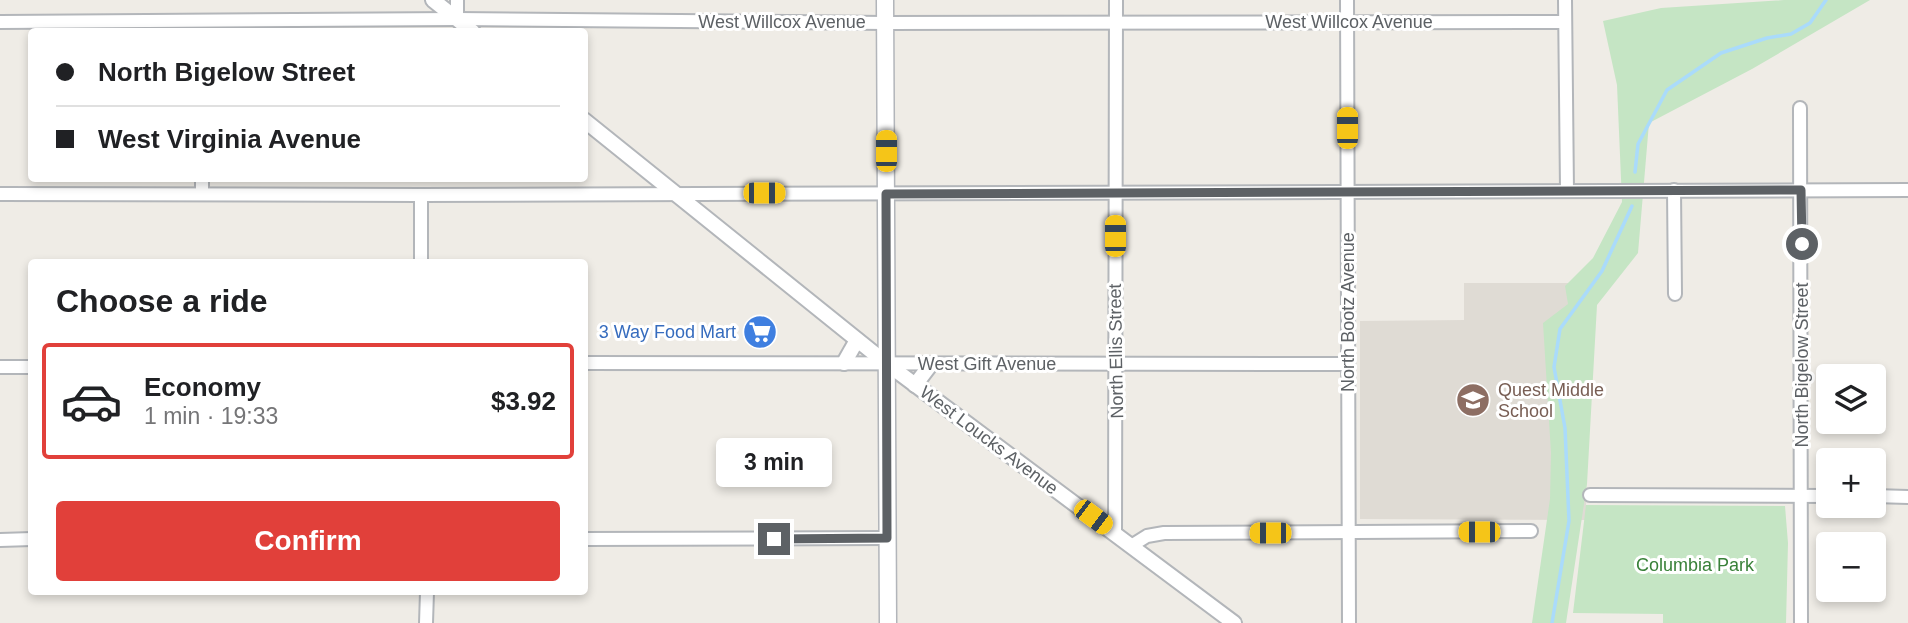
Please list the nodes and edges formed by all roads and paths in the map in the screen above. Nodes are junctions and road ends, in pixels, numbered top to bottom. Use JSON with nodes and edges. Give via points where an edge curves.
{"nodes":[{"id":1,"x":433,"y":0,"type":"edge"},
{"id":2,"x":457,"y":0,"type":"edge"},
{"id":3,"x":885,"y":0,"type":"edge"},
{"id":4,"x":1116,"y":0,"type":"edge"},
{"id":5,"x":1347,"y":0,"type":"edge"},
{"id":6,"x":1565,"y":0,"type":"edge"},
{"id":7,"x":457,"y":19,"type":"junction"},
{"id":8,"x":0,"y":22,"type":"edge"},
{"id":9,"x":1116,"y":22,"type":"junction"},
{"id":10,"x":1347,"y":22,"type":"junction"},
{"id":11,"x":1564,"y":22,"type":"junction"},
{"id":12,"x":885,"y":23,"type":"junction"},
{"id":13,"x":202,"y":26,"type":"edge"},
{"id":14,"x":468,"y":28,"type":"edge"},
{"id":15,"x":1801,"y":108,"type":"dead end"},
{"id":16,"x":588,"y":123,"type":"edge"},
{"id":17,"x":202,"y":182,"type":"edge"},
{"id":18,"x":1567,"y":190,"type":"junction"},
{"id":19,"x":1674,"y":190,"type":"junction"},
{"id":20,"x":1801,"y":190,"type":"junction"},
{"id":21,"x":1908,"y":190,"type":"edge"},
{"id":22,"x":1347,"y":192,"type":"junction"},
{"id":23,"x":202,"y":193,"type":"junction"},
{"id":24,"x":674,"y":193,"type":"junction"},
{"id":25,"x":0,"y":194,"type":"edge"},
{"id":26,"x":886,"y":194,"type":"junction"},
{"id":27,"x":1115,"y":194,"type":"junction"},
{"id":28,"x":421,"y":195,"type":"junction"},
{"id":29,"x":421,"y":259,"type":"edge"},
{"id":30,"x":1675,"y":294,"type":"dead end"},
{"id":31,"x":857,"y":340,"type":"junction"},
{"id":32,"x":588,"y":363,"type":"edge"},
{"id":33,"x":844,"y":363,"type":"junction"},
{"id":34,"x":886,"y":363,"type":"junction"},
{"id":35,"x":1348,"y":363,"type":"junction"},
{"id":36,"x":931,"y":364,"type":"junction"},
{"id":37,"x":1116,"y":365,"type":"junction"},
{"id":38,"x":28,"y":366,"type":"edge"},
{"id":39,"x":0,"y":367,"type":"edge"},
{"id":40,"x":915,"y":385,"type":"junction"},
{"id":41,"x":1590,"y":495,"type":"dead end"},
{"id":42,"x":1801,"y":495,"type":"junction"},
{"id":43,"x":1816,"y":496,"type":"edge"},
{"id":44,"x":1886,"y":496,"type":"edge"},
{"id":45,"x":1908,"y":497,"type":"edge"},
{"id":46,"x":1531,"y":531,"type":"dead end"},
{"id":47,"x":1349,"y":533,"type":"junction"},
{"id":48,"x":1115,"y":534,"type":"junction"},
{"id":49,"x":887,"y":538,"type":"junction"},
{"id":50,"x":588,"y":539,"type":"edge"},
{"id":51,"x":0,"y":540,"type":"edge"},
{"id":52,"x":28,"y":540,"type":"edge"},
{"id":53,"x":1131,"y":546,"type":"junction"},
{"id":54,"x":427,"y":595,"type":"edge"},
{"id":55,"x":426,"y":623,"type":"edge"},
{"id":56,"x":888,"y":623,"type":"edge"},
{"id":57,"x":1234,"y":623,"type":"edge"},
{"id":58,"x":1349,"y":623,"type":"edge"},
{"id":59,"x":1801,"y":623,"type":"edge"}],
"edges":[{"from":1,"to":7,"type":"street"},
{"from":2,"to":7,"type":"street"},
{"from":3,"to":12,"type":"main road"},
{"from":4,"to":9,"type":"street","name":"North Ellis Street"},
{"from":5,"to":10,"type":"street","name":"North Bootz Avenue"},
{"from":6,"to":11,"type":"street"},
{"from":7,"to":12,"type":"street","name":"West Willcox Avenue"},
{"from":7,"to":13,"type":"street","name":"West Willcox Avenue"},
{"from":7,"to":14,"type":"street"},
{"from":8,"to":13,"type":"street","name":"West Willcox Avenue"},
{"from":9,"to":10,"type":"street","name":"West Willcox Avenue"},
{"from":9,"to":12,"type":"street","name":"West Willcox Avenue"},
{"from":9,"to":27,"type":"street","name":"North Ellis Street"},
{"from":10,"to":11,"type":"street","name":"West Willcox Avenue"},
{"from":10,"to":22,"type":"street","name":"North Bootz Avenue"},
{"from":11,"to":18,"type":"street"},
{"from":12,"to":26,"type":"main road"},
{"from":15,"to":20,"type":"street","name":"North Bigelow Street"},
{"from":16,"to":24,"type":"street","name":"West Loucks Avenue"},
{"from":17,"to":23,"type":"street"},
{"from":18,"to":19,"type":"street"},
{"from":18,"to":22,"type":"street"},
{"from":19,"to":20,"type":"street"},
{"from":19,"to":30,"type":"street"},
{"from":20,"to":21,"type":"street"},
{"from":20,"to":42,"type":"street","name":"North Bigelow Street"},
{"from":22,"to":27,"type":"street"},
{"from":22,"to":35,"type":"street","name":"North Bootz Avenue"},
{"from":23,"to":25,"type":"street"},
{"from":23,"to":28,"type":"street"},
{"from":24,"to":26,"type":"street"},
{"from":24,"to":28,"type":"street"},
{"from":24,"to":31,"type":"street","name":"West Loucks Avenue"},
{"from":26,"to":27,"type":"street"},
{"from":26,"to":34,"type":"main road"},
{"from":27,"to":37,"type":"street","name":"North Ellis Street"},
{"from":28,"to":29,"type":"street"},
{"from":31,"to":33,"type":"street"},
{"from":31,"to":34,"type":"street","name":"West Loucks Avenue"},
{"from":32,"to":33,"type":"street","name":"West Gift Avenue"},
{"from":33,"to":34,"type":"street","name":"West Gift Avenue"},
{"from":34,"to":36,"type":"street","name":"West Gift Avenue"},
{"from":34,"to":40,"type":"street","name":"West Loucks Avenue"},
{"from":34,"to":49,"type":"main road"},
{"from":35,"to":37,"type":"street","name":"West Gift Avenue"},
{"from":35,"to":47,"type":"street","name":"North Bootz Avenue"},
{"from":36,"to":37,"type":"street","name":"West Gift Avenue"},
{"from":36,"to":40,"type":"street"},
{"from":37,"to":48,"type":"street","name":"North Ellis Street"},
{"from":38,"to":39,"type":"street"},
{"from":40,"to":48,"type":"street","name":"West Loucks Avenue"},
{"from":41,"to":42,"type":"street"},
{"from":42,"to":43,"type":"street"},
{"from":42,"to":59,"type":"street","name":"North Bigelow Street"},
{"from":44,"to":45,"type":"street"},
{"from":46,"to":47,"type":"street"},
{"from":47,"to":53,"type":"street","via":[[1164,533]]},
{"from":47,"to":58,"type":"street","name":"North Bootz Avenue"},
{"from":48,"to":53,"type":"street","name":"West Loucks Avenue"},
{"from":49,"to":50,"type":"street"},
{"from":49,"to":56,"type":"main road"},
{"from":51,"to":52,"type":"street"},
{"from":53,"to":57,"type":"street","name":"West Loucks Avenue"},
{"from":54,"to":55,"type":"street"}]}
